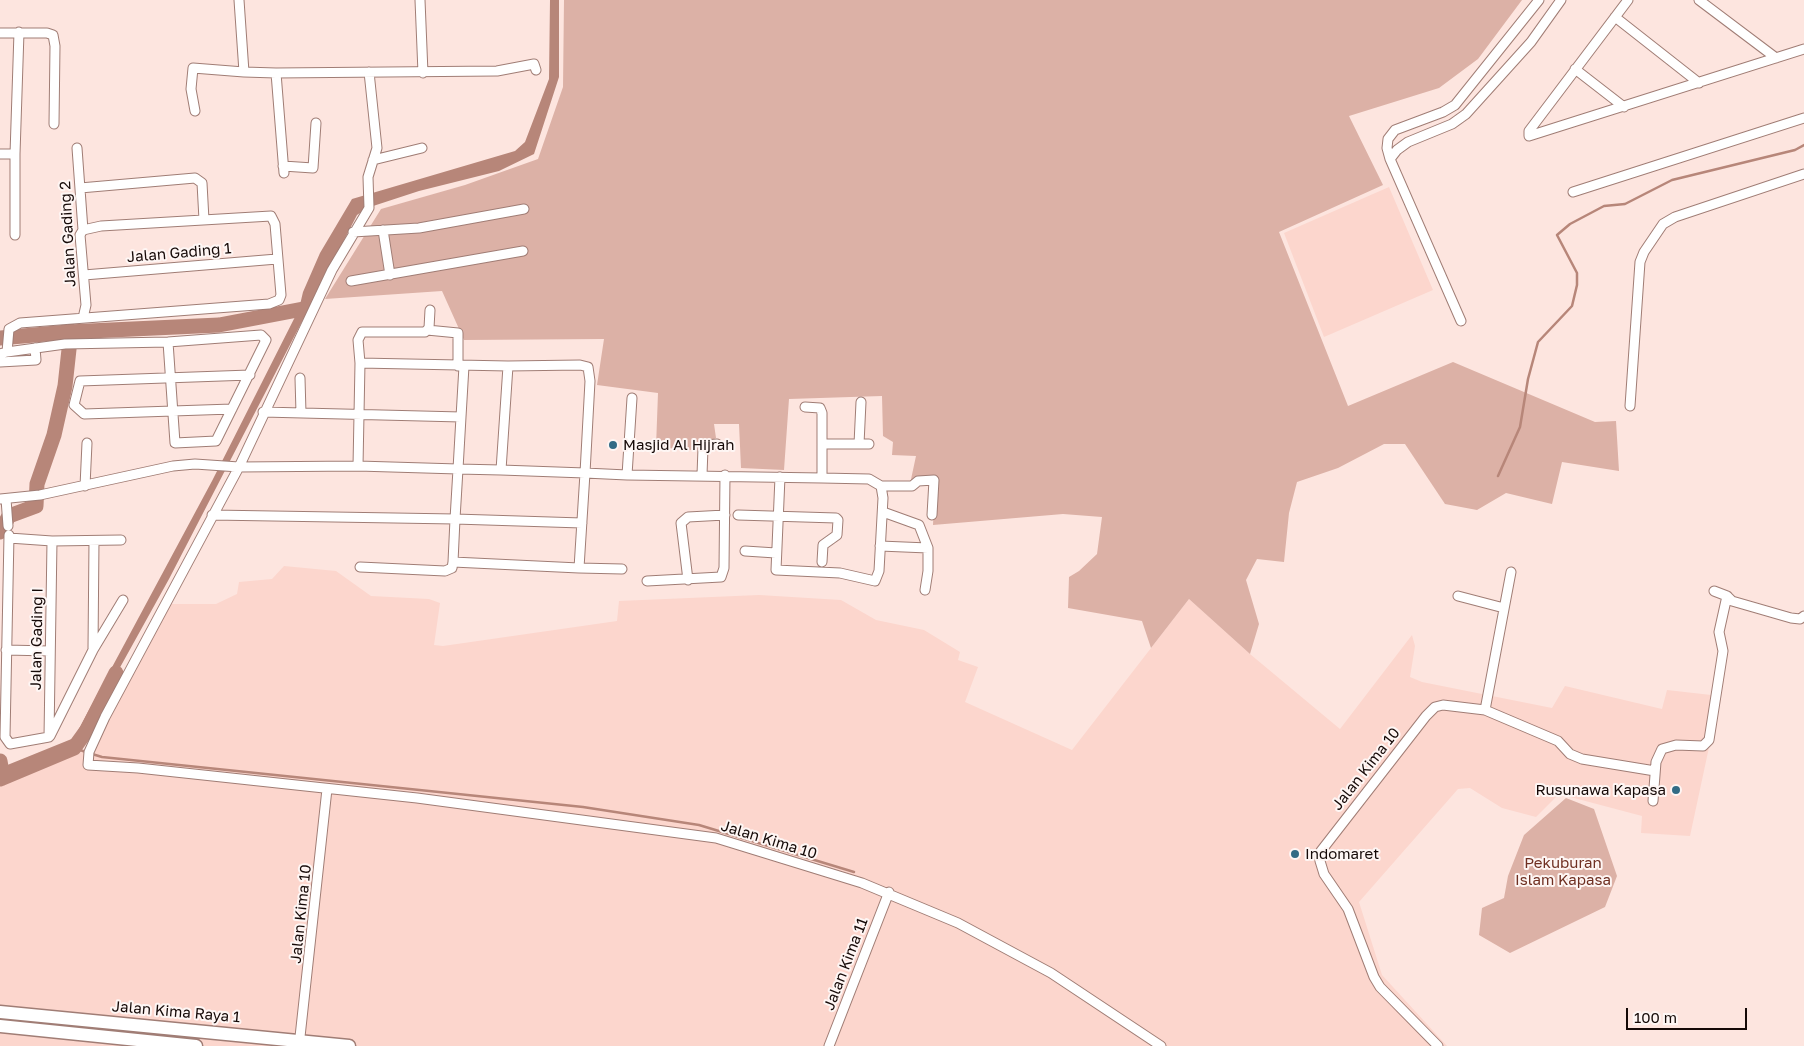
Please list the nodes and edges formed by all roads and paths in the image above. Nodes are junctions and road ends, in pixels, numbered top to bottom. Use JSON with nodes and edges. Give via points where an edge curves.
{"nodes":[{"id":1,"x":239,"y":0,"type":"edge"},
{"id":2,"x":420,"y":0,"type":"edge"},
{"id":3,"x":1539,"y":0,"type":"edge"},
{"id":4,"x":1561,"y":0,"type":"edge"},
{"id":5,"x":1628,"y":0,"type":"edge"},
{"id":6,"x":1699,"y":0,"type":"edge"},
{"id":7,"x":1615,"y":17,"type":"junction"},
{"id":8,"x":19,"y":32,"type":"junction"},
{"id":9,"x":0,"y":33,"type":"edge"},
{"id":10,"x":1804,"y":49,"type":"edge"},
{"id":11,"x":1776,"y":58,"type":"junction"},
{"id":12,"x":1576,"y":69,"type":"junction"},
{"id":13,"x":536,"y":70,"type":"dead end"},
{"id":14,"x":244,"y":72,"type":"junction"},
{"id":15,"x":369,"y":72,"type":"junction"},
{"id":16,"x":276,"y":73,"type":"junction"},
{"id":17,"x":423,"y":73,"type":"junction"},
{"id":18,"x":1699,"y":83,"type":"junction"},
{"id":19,"x":1624,"y":107,"type":"junction"},
{"id":20,"x":195,"y":111,"type":"dead end"},
{"id":21,"x":1804,"y":118,"type":"edge"},
{"id":22,"x":316,"y":123,"type":"dead end"},
{"id":23,"x":54,"y":124,"type":"dead end"},
{"id":24,"x":77,"y":148,"type":"dead end"},
{"id":25,"x":422,"y":148,"type":"dead end"},
{"id":26,"x":0,"y":154,"type":"edge"},
{"id":27,"x":15,"y":154,"type":"junction"},
{"id":28,"x":1390,"y":159,"type":"junction"},
{"id":29,"x":373,"y":160,"type":"junction"},
{"id":30,"x":1804,"y":174,"type":"edge"},
{"id":31,"x":80,"y":188,"type":"junction"},
{"id":32,"x":1573,"y":192,"type":"dead end"},
{"id":33,"x":524,"y":209,"type":"dead end"},
{"id":34,"x":204,"y":220,"type":"junction"},
{"id":35,"x":83,"y":230,"type":"junction"},
{"id":36,"x":383,"y":230,"type":"junction"},
{"id":37,"x":353,"y":232,"type":"junction"},
{"id":38,"x":15,"y":235,"type":"dead end"},
{"id":39,"x":523,"y":251,"type":"dead end"},
{"id":40,"x":277,"y":259,"type":"junction"},
{"id":41,"x":84,"y":275,"type":"junction"},
{"id":42,"x":390,"y":275,"type":"junction"},
{"id":43,"x":351,"y":281,"type":"dead end"},
{"id":44,"x":430,"y":310,"type":"dead end"},
{"id":45,"x":83,"y":318,"type":"junction"},
{"id":46,"x":1461,"y":321,"type":"dead end"},
{"id":47,"x":427,"y":330,"type":"junction"},
{"id":48,"x":168,"y":342,"type":"junction"},
{"id":49,"x":35,"y":348,"type":"junction"},
{"id":50,"x":4,"y":350,"type":"edge"},
{"id":51,"x":0,"y":362,"type":"edge"},
{"id":52,"x":360,"y":362,"type":"junction"},
{"id":53,"x":461,"y":366,"type":"junction"},
{"id":54,"x":508,"y":366,"type":"junction"},
{"id":55,"x":250,"y":376,"type":"junction"},
{"id":56,"x":300,"y":378,"type":"dead end"},
{"id":57,"x":170,"y":380,"type":"junction"},
{"id":58,"x":632,"y":398,"type":"dead end"},
{"id":59,"x":861,"y":402,"type":"dead end"},
{"id":60,"x":1630,"y":406,"type":"dead end"},
{"id":61,"x":805,"y":407,"type":"dead end"},
{"id":62,"x":232,"y":410,"type":"junction"},
{"id":63,"x":172,"y":412,"type":"junction"},
{"id":64,"x":264,"y":412,"type":"junction"},
{"id":65,"x":301,"y":413,"type":"junction"},
{"id":66,"x":361,"y":414,"type":"junction"},
{"id":67,"x":462,"y":417,"type":"junction"},
{"id":68,"x":87,"y":443,"type":"dead end"},
{"id":69,"x":717,"y":444,"type":"dead end"},
{"id":70,"x":822,"y":444,"type":"junction"},
{"id":71,"x":859,"y":444,"type":"junction"},
{"id":72,"x":869,"y":444,"type":"dead end"},
{"id":73,"x":235,"y":466,"type":"junction"},
{"id":74,"x":358,"y":466,"type":"junction"},
{"id":75,"x":458,"y":469,"type":"junction"},
{"id":76,"x":501,"y":470,"type":"junction"},
{"id":77,"x":586,"y":473,"type":"junction"},
{"id":78,"x":627,"y":474,"type":"junction"},
{"id":79,"x":702,"y":475,"type":"junction"},
{"id":80,"x":725,"y":475,"type":"junction"},
{"id":81,"x":780,"y":477,"type":"junction"},
{"id":82,"x":822,"y":478,"type":"junction"},
{"id":83,"x":85,"y":486,"type":"junction"},
{"id":84,"x":881,"y":486,"type":"junction"},
{"id":85,"x":3,"y":499,"type":"edge"},
{"id":86,"x":883,"y":512,"type":"junction"},
{"id":87,"x":212,"y":515,"type":"junction"},
{"id":88,"x":724,"y":515,"type":"junction"},
{"id":89,"x":738,"y":515,"type":"dead end"},
{"id":90,"x":932,"y":515,"type":"dead end"},
{"id":91,"x":778,"y":517,"type":"junction"},
{"id":92,"x":455,"y":519,"type":"junction"},
{"id":93,"x":582,"y":523,"type":"junction"},
{"id":94,"x":8,"y":526,"type":"dead end"},
{"id":95,"x":121,"y":540,"type":"dead end"},
{"id":96,"x":52,"y":541,"type":"junction"},
{"id":97,"x":94,"y":541,"type":"junction"},
{"id":98,"x":880,"y":546,"type":"junction"},
{"id":99,"x":928,"y":548,"type":"junction"},
{"id":100,"x":745,"y":551,"type":"dead end"},
{"id":101,"x":776,"y":553,"type":"junction"},
{"id":102,"x":453,"y":562,"type":"junction"},
{"id":103,"x":822,"y":562,"type":"dead end"},
{"id":104,"x":360,"y":566,"type":"dead end"},
{"id":105,"x":579,"y":568,"type":"junction"},
{"id":106,"x":622,"y":568,"type":"dead end"},
{"id":107,"x":1511,"y":572,"type":"dead end"},
{"id":108,"x":688,"y":580,"type":"junction"},
{"id":109,"x":647,"y":581,"type":"dead end"},
{"id":110,"x":925,"y":590,"type":"dead end"},
{"id":111,"x":1714,"y":591,"type":"dead end"},
{"id":112,"x":1458,"y":596,"type":"dead end"},
{"id":113,"x":1727,"y":596,"type":"junction"},
{"id":114,"x":123,"y":600,"type":"dead end"},
{"id":115,"x":1504,"y":608,"type":"junction"},
{"id":116,"x":1804,"y":616,"type":"edge"},
{"id":117,"x":6,"y":650,"type":"junction"},
{"id":118,"x":92,"y":650,"type":"junction"},
{"id":119,"x":50,"y":651,"type":"junction"},
{"id":120,"x":1485,"y":710,"type":"junction"},
{"id":121,"x":49,"y":738,"type":"junction"},
{"id":122,"x":1655,"y":771,"type":"junction"},
{"id":123,"x":327,"y":789,"type":"junction"},
{"id":124,"x":1653,"y":800,"type":"dead end"},
{"id":125,"x":889,"y":892,"type":"junction"},
{"id":126,"x":0,"y":1012,"type":"edge"},
{"id":127,"x":0,"y":1026,"type":"edge"},
{"id":128,"x":300,"y":1044,"type":"edge"},
{"id":129,"x":196,"y":1046,"type":"edge"},
{"id":130,"x":349,"y":1046,"type":"edge"},
{"id":131,"x":829,"y":1046,"type":"edge"},
{"id":132,"x":1161,"y":1046,"type":"edge"},
{"id":133,"x":1438,"y":1046,"type":"edge"}],
"edges":[{"from":1,"to":14,"type":"street"},
{"from":2,"to":17,"type":"street"},
{"from":3,"to":28,"type":"street","via":[[1455,105],[1395,130],[1388,139]]},
{"from":4,"to":28,"type":"street","via":[[1531,42],[1466,114],[1452,124],[1408,142]]},
{"from":5,"to":7,"type":"street"},
{"from":6,"to":11,"type":"street"},
{"from":7,"to":12,"type":"street"},
{"from":7,"to":18,"type":"street"},
{"from":8,"to":9,"type":"street"},
{"from":8,"to":23,"type":"street","via":[[47,32],[54,37]]},
{"from":8,"to":27,"type":"street"},
{"from":10,"to":11,"type":"street"},
{"from":11,"to":18,"type":"street"},
{"from":12,"to":19,"type":"street"},
{"from":12,"to":19,"type":"street","via":[[1528,132],[1529,136]]},
{"from":13,"to":17,"type":"street","via":[[534,64],[497,70]]},
{"from":14,"to":16,"type":"street"},
{"from":14,"to":20,"type":"street","via":[[193,68],[191,89]]},
{"from":15,"to":16,"type":"street"},
{"from":15,"to":17,"type":"street"},
{"from":15,"to":29,"type":"street","via":[[377,140]]},
{"from":16,"to":22,"type":"street","via":[[284,169],[313,168]]},
{"from":18,"to":19,"type":"street"},
{"from":21,"to":32,"type":"street"},
{"from":24,"to":31,"type":"street","name":"Jalan Gading 2"},
{"from":25,"to":29,"type":"street"},
{"from":26,"to":27,"type":"street"},
{"from":27,"to":38,"type":"street"},
{"from":28,"to":46,"type":"street"},
{"from":29,"to":37,"type":"street","via":[[368,177],[369,208]]},
{"from":30,"to":60,"type":"street","via":[[1675,216],[1663,224],[1640,262]]},
{"from":31,"to":34,"type":"street","via":[[195,178],[202,183]]},
{"from":31,"to":35,"type":"street","name":"Jalan Gading 2"},
{"from":33,"to":36,"type":"street","via":[[419,228]]},
{"from":34,"to":35,"type":"street","via":[[101,226]]},
{"from":34,"to":40,"type":"street","via":[[271,216],[275,224]]},
{"from":35,"to":41,"type":"street","name":"Jalan Gading 2","via":[[80,235]]},
{"from":36,"to":37,"type":"street"},
{"from":36,"to":42,"type":"street"},
{"from":37,"to":64,"type":"street"},
{"from":39,"to":42,"type":"street"},
{"from":40,"to":41,"type":"street","name":"Jalan Gading 1"},
{"from":40,"to":45,"type":"street","via":[[281,296],[275,302]]},
{"from":41,"to":45,"type":"street","name":"Jalan Gading 2","via":[[86,305]]},
{"from":42,"to":43,"type":"street"},
{"from":44,"to":47,"type":"street"},
{"from":45,"to":50,"type":"street","via":[[20,323],[9,329]]},
{"from":47,"to":52,"type":"street","via":[[362,332],[358,340]]},
{"from":47,"to":53,"type":"street","via":[[458,333]]},
{"from":48,"to":49,"type":"street","via":[[65,344]]},
{"from":48,"to":55,"type":"street","via":[[261,335],[266,340]]},
{"from":48,"to":57,"type":"street"},
{"from":49,"to":50,"type":"street"},
{"from":49,"to":51,"type":"street","via":[[36,360]]},
{"from":52,"to":53,"type":"street"},
{"from":52,"to":66,"type":"street"},
{"from":53,"to":54,"type":"street"},
{"from":53,"to":67,"type":"street"},
{"from":54,"to":76,"type":"street"},
{"from":54,"to":77,"type":"street","via":[[588,367]]},
{"from":55,"to":57,"type":"street"},
{"from":55,"to":62,"type":"street"},
{"from":56,"to":65,"type":"street"},
{"from":57,"to":63,"type":"street"},
{"from":57,"to":63,"type":"street","via":[[80,381],[74,405],[84,414]]},
{"from":58,"to":78,"type":"street"},
{"from":59,"to":71,"type":"street"},
{"from":61,"to":70,"type":"street","via":[[822,410]]},
{"from":62,"to":63,"type":"street"},
{"from":62,"to":63,"type":"street","via":[[216,441],[175,443]]},
{"from":64,"to":65,"type":"street"},
{"from":64,"to":73,"type":"street"},
{"from":65,"to":66,"type":"street"},
{"from":66,"to":67,"type":"street"},
{"from":66,"to":74,"type":"street"},
{"from":67,"to":75,"type":"street"},
{"from":68,"to":83,"type":"street"},
{"from":69,"to":79,"type":"street","via":[[703,448]]},
{"from":70,"to":71,"type":"street"},
{"from":70,"to":82,"type":"street"},
{"from":71,"to":72,"type":"street"},
{"from":73,"to":74,"type":"street"},
{"from":73,"to":83,"type":"street","via":[[173,466]]},
{"from":73,"to":87,"type":"street"},
{"from":74,"to":75,"type":"street"},
{"from":75,"to":76,"type":"street"},
{"from":75,"to":92,"type":"street"},
{"from":76,"to":77,"type":"street"},
{"from":77,"to":78,"type":"street"},
{"from":77,"to":93,"type":"street"},
{"from":78,"to":79,"type":"street"},
{"from":79,"to":80,"type":"street"},
{"from":80,"to":81,"type":"street"},
{"from":80,"to":88,"type":"street"},
{"from":81,"to":82,"type":"street"},
{"from":81,"to":91,"type":"street"},
{"from":82,"to":84,"type":"street","via":[[869,479]]},
{"from":83,"to":85,"type":"street"},
{"from":84,"to":86,"type":"street"},
{"from":84,"to":90,"type":"street","via":[[912,486],[918,481],[934,480]]},
{"from":85,"to":94,"type":"street"},
{"from":86,"to":98,"type":"street"},
{"from":86,"to":99,"type":"street","via":[[919,525]]},
{"from":87,"to":92,"type":"street"},
{"from":87,"to":123,"type":"street","name":"Jalan Kima 10","via":[[88,755],[90,766],[138,768]]},
{"from":88,"to":108,"type":"street","via":[[724,573],[718,578]]},
{"from":88,"to":108,"type":"street","via":[[688,517],[681,523]]},
{"from":89,"to":91,"type":"street"},
{"from":91,"to":101,"type":"street"},
{"from":91,"to":103,"type":"street","via":[[838,519],[837,535],[824,545]]},
{"from":92,"to":93,"type":"street"},
{"from":92,"to":102,"type":"street"},
{"from":93,"to":105,"type":"street"},
{"from":95,"to":97,"type":"street"},
{"from":96,"to":97,"type":"street"},
{"from":96,"to":117,"type":"street","via":[[9,537]]},
{"from":96,"to":119,"type":"street","name":"Jalan Gading I"},
{"from":97,"to":118,"type":"street"},
{"from":98,"to":99,"type":"street"},
{"from":98,"to":101,"type":"street","via":[[879,571],[877,579],[872,582],[840,573],[778,570],[775,566]]},
{"from":99,"to":110,"type":"street"},
{"from":100,"to":101,"type":"street"},
{"from":102,"to":104,"type":"street","via":[[452,568],[445,571]]},
{"from":102,"to":105,"type":"street"},
{"from":105,"to":106,"type":"street"},
{"from":107,"to":115,"type":"street"},
{"from":108,"to":109,"type":"street"},
{"from":111,"to":113,"type":"street"},
{"from":112,"to":115,"type":"street"},
{"from":113,"to":116,"type":"street","via":[[1732,601],[1791,618]]},
{"from":113,"to":122,"type":"street","via":[[1719,632],[1723,652],[1709,740],[1703,746],[1676,744],[1662,749]]},
{"from":114,"to":118,"type":"street"},
{"from":115,"to":120,"type":"street"},
{"from":117,"to":119,"type":"street"},
{"from":117,"to":121,"type":"street","via":[[6,740],[17,744]]},
{"from":118,"to":121,"type":"street"},
{"from":119,"to":121,"type":"street","name":"Jalan Gading I"},
{"from":120,"to":122,"type":"street","name":"Jalan Kima 10","via":[[1558,741],[1570,754],[1582,760]]},
{"from":120,"to":133,"type":"street","name":"Jalan Kima 10","via":[[1435,707],[1320,850],[1324,874],[1348,909],[1380,987]]},
{"from":122,"to":124,"type":"street"},
{"from":123,"to":125,"type":"street","name":"Jalan Kima 10","via":[[716,838]]},
{"from":123,"to":128,"type":"street","name":"Jalan Kima 10"},
{"from":125,"to":131,"type":"street","name":"Jalan Kima 11"},
{"from":125,"to":132,"type":"street","name":"Jalan Kima 10","via":[[958,923],[1051,973]]},
{"from":126,"to":128,"type":"main road","name":"Jalan Kima Raya 1"},
{"from":127,"to":129,"type":"main road"},
{"from":128,"to":130,"type":"main road","name":"Jalan Kima Raya 1"}]}
